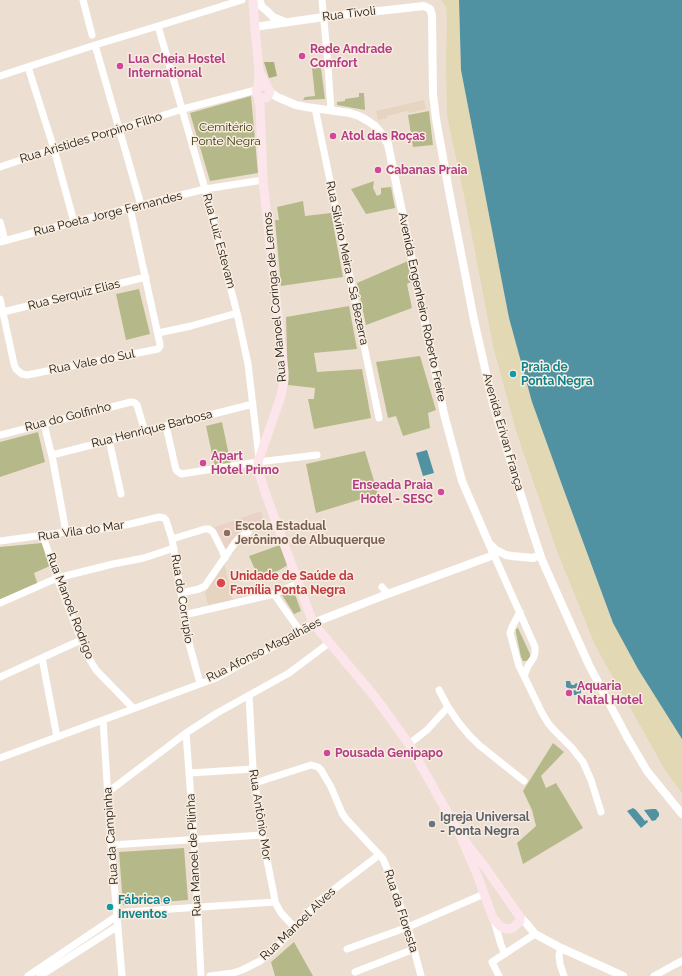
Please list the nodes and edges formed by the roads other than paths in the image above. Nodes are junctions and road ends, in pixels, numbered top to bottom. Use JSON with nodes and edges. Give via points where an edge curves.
{"nodes":[{"id":1,"x":83,"y":0,"type":"edge"},
{"id":2,"x":242,"y":0,"type":"edge"},
{"id":3,"x":253,"y":0,"type":"edge"},
{"id":4,"x":259,"y":0,"type":"edge"},
{"id":5,"x":322,"y":0,"type":"edge"},
{"id":6,"x":432,"y":15,"type":"joint"},
{"id":7,"x":324,"y":17,"type":"junction"},
{"id":8,"x":286,"y":22,"type":"junction"},
{"id":9,"x":158,"y":26,"type":"junction"},
{"id":10,"x":255,"y":30,"type":"junction"},
{"id":11,"x":92,"y":35,"type":"dead end"},
{"id":12,"x":94,"y":45,"type":"junction"},
{"id":13,"x":28,"y":67,"type":"junction"},
{"id":14,"x":0,"y":76,"type":"edge"},
{"id":15,"x":262,"y":94,"type":"junction"},
{"id":16,"x":315,"y":108,"type":"junction"},
{"id":17,"x":183,"y":109,"type":"junction"},
{"id":18,"x":331,"y":110,"type":"junction"},
{"id":19,"x":119,"y":129,"type":"junction"},
{"id":20,"x":54,"y":149,"type":"junction"},
{"id":21,"x":0,"y":167,"type":"edge"},
{"id":22,"x":263,"y":180,"type":"junction"},
{"id":23,"x":205,"y":189,"type":"junction"},
{"id":24,"x":141,"y":205,"type":"junction"},
{"id":25,"x":130,"y":208,"type":"junction"},
{"id":26,"x":0,"y":222,"type":"edge"},
{"id":27,"x":74,"y":222,"type":"junction"},
{"id":28,"x":2,"y":242,"type":"edge"},
{"id":29,"x":146,"y":277,"type":"junction"},
{"id":30,"x":0,"y":299,"type":"edge"},
{"id":31,"x":3,"y":312,"type":"junction"},
{"id":32,"x":237,"y":313,"type":"junction"},
{"id":33,"x":158,"y":333,"type":"junction"},
{"id":34,"x":252,"y":404,"type":"junction"},
{"id":35,"x":379,"y":418,"type":"dead end"},
{"id":36,"x":44,"y":424,"type":"junction"},
{"id":37,"x":166,"y":426,"type":"junction"},
{"id":38,"x":145,"y":432,"type":"junction"},
{"id":39,"x":0,"y":435,"type":"edge"},
{"id":40,"x":109,"y":440,"type":"junction"},
{"id":41,"x":52,"y":455,"type":"junction"},
{"id":42,"x":317,"y":455,"type":"dead end"},
{"id":43,"x":259,"y":461,"type":"junction"},
{"id":44,"x":121,"y":494,"type":"dead end"},
{"id":45,"x":162,"y":517,"type":"joint"},
{"id":46,"x":66,"y":532,"type":"junction"},
{"id":47,"x":248,"y":532,"type":"dead end"},
{"id":48,"x":43,"y":536,"type":"junction"},
{"id":49,"x":172,"y":539,"type":"junction"},
{"id":50,"x":0,"y":541,"type":"edge"},
{"id":51,"x":489,"y":543,"type":"junction"},
{"id":52,"x":174,"y":548,"type":"junction"},
{"id":53,"x":494,"y":555,"type":"junction"},
{"id":54,"x":540,"y":555,"type":"junction"},
{"id":55,"x":225,"y":558,"type":"junction"},
{"id":56,"x":57,"y":578,"type":"junction"},
{"id":57,"x":299,"y":583,"type":"junction"},
{"id":58,"x":382,"y":588,"type":"dead end"},
{"id":59,"x":181,"y":593,"type":"junction"},
{"id":60,"x":274,"y":594,"type":"junction"},
{"id":61,"x":388,"y":594,"type":"junction"},
{"id":62,"x":0,"y":603,"type":"edge"},
{"id":63,"x":520,"y":612,"type":"junction"},
{"id":64,"x":184,"y":615,"type":"junction"},
{"id":65,"x":313,"y":623,"type":"junction"},
{"id":66,"x":300,"y":632,"type":"junction"},
{"id":67,"x":81,"y":640,"type":"junction"},
{"id":68,"x":329,"y":643,"type":"junction"},
{"id":69,"x":42,"y":658,"type":"junction"},
{"id":70,"x":524,"y":676,"type":"junction"},
{"id":71,"x":0,"y":678,"type":"edge"},
{"id":72,"x":200,"y":683,"type":"junction"},
{"id":73,"x":439,"y":690,"type":"dead end"},
{"id":74,"x":248,"y":695,"type":"junction"},
{"id":75,"x":133,"y":708,"type":"junction"},
{"id":76,"x":448,"y":708,"type":"junction"},
{"id":77,"x":103,"y":720,"type":"junction"},
{"id":78,"x":186,"y":733,"type":"junction"},
{"id":79,"x":57,"y":737,"type":"junction"},
{"id":80,"x":409,"y":744,"type":"junction"},
{"id":81,"x":0,"y":758,"type":"edge"},
{"id":82,"x":253,"y":769,"type":"junction"},
{"id":83,"x":190,"y":774,"type":"junction"},
{"id":84,"x":524,"y":781,"type":"dead end"},
{"id":85,"x":255,"y":783,"type":"junction"},
{"id":86,"x":108,"y":792,"type":"junction"},
{"id":87,"x":601,"y":812,"type":"dead end"},
{"id":88,"x":682,"y":814,"type":"edge"},
{"id":89,"x":262,"y":835,"type":"junction"},
{"id":90,"x":460,"y":835,"type":"junction"},
{"id":91,"x":194,"y":840,"type":"junction"},
{"id":92,"x":111,"y":845,"type":"junction"},
{"id":93,"x":379,"y":855,"type":"junction"},
{"id":94,"x":484,"y":894,"type":"junction"},
{"id":95,"x":275,"y":902,"type":"junction"},
{"id":96,"x":197,"y":907,"type":"junction"},
{"id":97,"x":117,"y":916,"type":"junction"},
{"id":98,"x":520,"y":916,"type":"junction"},
{"id":99,"x":493,"y":918,"type":"junction"},
{"id":100,"x":118,"y":926,"type":"junction"},
{"id":101,"x":408,"y":927,"type":"junction"},
{"id":102,"x":295,"y":928,"type":"junction"},
{"id":103,"x":535,"y":934,"type":"junction"},
{"id":104,"x":561,"y":948,"type":"junction"},
{"id":105,"x":347,"y":949,"type":"dead end"},
{"id":106,"x":414,"y":949,"type":"junction"},
{"id":107,"x":505,"y":954,"type":"junction"},
{"id":108,"x":682,"y":961,"type":"edge"},
{"id":109,"x":355,"y":972,"type":"dead end"},
{"id":110,"x":243,"y":973,"type":"edge"},
{"id":111,"x":28,"y":976,"type":"edge"},
{"id":112,"x":40,"y":976,"type":"edge"},
{"id":113,"x":122,"y":976,"type":"edge"},
{"id":114,"x":201,"y":976,"type":"edge"},
{"id":115,"x":210,"y":976,"type":"edge"},
{"id":116,"x":421,"y":976,"type":"edge"},
{"id":117,"x":499,"y":976,"type":"edge"},
{"id":118,"x":564,"y":976,"type":"edge"},
{"id":119,"x":623,"y":976,"type":"edge"},
{"id":120,"x":654,"y":976,"type":"edge"}],
"edges":[{"from":1,"to":11,"type":"street"},
{"from":2,"to":9,"type":"street"},
{"from":3,"to":10,"type":"main road"},
{"from":4,"to":8,"type":"street","via":[[267,12]]},
{"from":5,"to":7,"type":"street"},
{"from":6,"to":7,"type":"street","name":"Rua Tivoli","via":[[430,9],[424,6]]},
{"from":6,"to":54,"type":"street","name":"Avenida Erivan França","via":[[433,94],[436,119],[474,320],[493,404]]},
{"from":7,"to":8,"type":"street","name":"Rua Tivoli"},
{"from":7,"to":18,"type":"street"},
{"from":8,"to":10,"type":"street","name":"Rua Tivoli","via":[[258,26]]},
{"from":9,"to":12,"type":"street"},
{"from":9,"to":17,"type":"street","name":"Rua Luiz Estevam"},
{"from":10,"to":15,"type":"main road"},
{"from":12,"to":13,"type":"street"},
{"from":12,"to":19,"type":"street"},
{"from":13,"to":14,"type":"street"},
{"from":13,"to":20,"type":"street"},
{"from":15,"to":16,"type":"street","name":"Avenida Engenheiro Roberto Freire"},
{"from":15,"to":17,"type":"street","name":"Rua Aristides Porpino Filho"},
{"from":15,"to":22,"type":"main road","name":"Rua Manoel Coringa de Lemos"},
{"from":16,"to":18,"type":"street","name":"Avenida Engenheiro Roberto Freire"},
{"from":16,"to":35,"type":"street","name":"Rua Silvino Meira e Sá Bezerra"},
{"from":17,"to":19,"type":"street","name":"Rua Aristides Porpino Filho"},
{"from":17,"to":23,"type":"street","name":"Rua Luiz Estevam"},
{"from":18,"to":51,"type":"street","name":"Avenida Engenheiro Roberto Freire","via":[[350,113],[368,121],[375,126],[388,144],[444,414],[462,481]]},
{"from":19,"to":20,"type":"street","name":"Rua Aristides Porpino Filho"},
{"from":19,"to":24,"type":"street"},
{"from":20,"to":21,"type":"street","name":"Rua Aristides Porpino Filho"},
{"from":20,"to":27,"type":"street"},
{"from":22,"to":23,"type":"street","name":"Rua Poeta Jorge Fernandes"},
{"from":22,"to":43,"type":"main road","name":"Rua Manoel Coringa de Lemos","via":[[284,380]]},
{"from":23,"to":24,"type":"street","name":"Rua Poeta Jorge Fernandes"},
{"from":23,"to":32,"type":"street","name":"Rua Luiz Estevam"},
{"from":24,"to":25,"type":"street","name":"Rua Poeta Jorge Fernandes"},
{"from":25,"to":27,"type":"street","name":"Rua Poeta Jorge Fernandes"},
{"from":25,"to":29,"type":"street"},
{"from":26,"to":28,"type":"street"},
{"from":27,"to":28,"type":"street","name":"Rua Poeta Jorge Fernandes"},
{"from":29,"to":31,"type":"street","name":"Rua Serquiz Elias"},
{"from":29,"to":33,"type":"street"},
{"from":30,"to":31,"type":"street"},
{"from":31,"to":33,"type":"street","name":"Rua Vale do Sul","via":[[14,364],[22,374],[28,375],[157,349],[160,346]]},
{"from":32,"to":33,"type":"street"},
{"from":32,"to":34,"type":"street","name":"Rua Luiz Estevam","via":[[248,364]]},
{"from":34,"to":37,"type":"street","name":"Rua Henrique Barbosa"},
{"from":34,"to":43,"type":"street","name":"Rua Luiz Estevam"},
{"from":36,"to":38,"type":"street","name":"Rua do Golfinho","via":[[131,402],[136,404]]},
{"from":36,"to":39,"type":"street","name":"Rua do Golfinho"},
{"from":36,"to":41,"type":"street"},
{"from":37,"to":38,"type":"street","name":"Rua Henrique Barbosa"},
{"from":37,"to":43,"type":"street","via":[[179,474]]},
{"from":38,"to":40,"type":"street","name":"Rua Henrique Barbosa"},
{"from":40,"to":41,"type":"street","name":"Rua Henrique Barbosa"},
{"from":40,"to":44,"type":"street"},
{"from":41,"to":46,"type":"street"},
{"from":42,"to":43,"type":"street"},
{"from":43,"to":57,"type":"main road","name":"Rua Manoel Coringa de Lemos","via":[[264,492]]},
{"from":45,"to":46,"type":"street","name":"Rua Vila do Mar","via":[[109,528]]},
{"from":45,"to":49,"type":"street","name":"Rua do Corrupio","via":[[166,520]]},
{"from":46,"to":48,"type":"street","name":"Rua Vila do Mar"},
{"from":47,"to":55,"type":"street","via":[[239,538]]},
{"from":48,"to":50,"type":"street","name":"Rua Vila do Mar"},
{"from":48,"to":56,"type":"street","name":"Rua Manoel Rodrigo"},
{"from":49,"to":52,"type":"street","name":"Rua do Corrupio"},
{"from":49,"to":55,"type":"street","via":[[209,529],[213,532]]},
{"from":51,"to":53,"type":"street"},
{"from":51,"to":54,"type":"street","via":[[506,555],[533,558]]},
{"from":52,"to":56,"type":"street","via":[[144,558]]},
{"from":52,"to":59,"type":"street","name":"Rua do Corrupio"},
{"from":53,"to":61,"type":"street","name":"Rua Afonso Magalhães"},
{"from":53,"to":63,"type":"street"},
{"from":54,"to":88,"type":"street","name":"Avenida Erivan França","via":[[589,665],[627,738],[648,771]]},
{"from":55,"to":59,"type":"street","via":[[203,587]]},
{"from":56,"to":62,"type":"street"},
{"from":56,"to":67,"type":"street","name":"Rua Manoel Rodrigo"},
{"from":57,"to":60,"type":"street"},
{"from":57,"to":65,"type":"main road","name":"Rua Manoel Coringa de Lemos"},
{"from":58,"to":61,"type":"street"},
{"from":59,"to":64,"type":"street","name":"Rua do Corrupio"},
{"from":60,"to":64,"type":"street"},
{"from":60,"to":66,"type":"street"},
{"from":61,"to":65,"type":"street","name":"Rua Afonso Magalhães"},
{"from":63,"to":70,"type":"street","via":[[510,633]]},
{"from":63,"to":70,"type":"street","via":[[536,650]]},
{"from":64,"to":72,"type":"street","name":"Rua do Corrupio"},
{"from":65,"to":66,"type":"street","name":"Rua Afonso Magalhães"},
{"from":65,"to":68,"type":"main road","name":"Rua Manoel Coringa de Lemos"},
{"from":66,"to":72,"type":"street","name":"Rua Afonso Magalhães","via":[[223,674]]},
{"from":67,"to":69,"type":"street"},
{"from":67,"to":75,"type":"street","name":"Rua Manoel Rodrigo","via":[[96,670]]},
{"from":68,"to":74,"type":"street","via":[[289,673]]},
{"from":68,"to":80,"type":"main road","name":"Rua Manoel Coringa de Lemos","via":[[375,697]]},
{"from":69,"to":71,"type":"street"},
{"from":69,"to":79,"type":"street"},
{"from":70,"to":87,"type":"street","via":[[548,723],[583,762]]},
{"from":72,"to":75,"type":"street","name":"Rua Afonso Magalhães"},
{"from":73,"to":76,"type":"street"},
{"from":74,"to":78,"type":"street"},
{"from":74,"to":82,"type":"street","name":"Rua Antônio Mor"},
{"from":75,"to":77,"type":"street","name":"Rua Afonso Magalhães"},
{"from":76,"to":80,"type":"street"},
{"from":76,"to":84,"type":"street","via":[[479,745]]},
{"from":77,"to":79,"type":"street","name":"Rua Afonso Magalhães"},
{"from":77,"to":86,"type":"street","name":"Rua da Campinha"},
{"from":78,"to":83,"type":"street","name":"Rua Manoel de Pilinha"},
{"from":78,"to":86,"type":"street"},
{"from":79,"to":81,"type":"street","name":"Rua Afonso Magalhães"},
{"from":80,"to":90,"type":"main road","name":"Rua Manoel Coringa de Lemos"},
{"from":82,"to":83,"type":"street"},
{"from":82,"to":85,"type":"street","name":"Rua Antônio Mor"},
{"from":83,"to":91,"type":"street","name":"Rua Manoel de Pilinha"},
{"from":85,"to":89,"type":"street","name":"Rua Antônio Mor"},
{"from":85,"to":93,"type":"street","name":"Rua da Floresta","via":[[311,765],[318,767],[332,787],[346,820]]},
{"from":86,"to":92,"type":"street","name":"Rua da Campinha"},
{"from":89,"to":91,"type":"street"},
{"from":89,"to":95,"type":"street","name":"Rua Antônio Mor"},
{"from":90,"to":94,"type":"main road"},
{"from":90,"to":98,"type":"main road"},
{"from":91,"to":92,"type":"street"},
{"from":91,"to":96,"type":"street","name":"Rua Manoel de Pilinha"},
{"from":92,"to":97,"type":"street","name":"Rua da Campinha"},
{"from":93,"to":101,"type":"street","name":"Rua da Floresta","via":[[386,866]]},
{"from":93,"to":102,"type":"street","name":"Rua Manoel Alves","via":[[320,900]]},
{"from":94,"to":99,"type":"main road"},
{"from":94,"to":101,"type":"street"},
{"from":95,"to":96,"type":"street"},
{"from":95,"to":102,"type":"street","name":"Rua Antônio Mor"},
{"from":96,"to":97,"type":"street","via":[[127,912]]},
{"from":96,"to":114,"type":"street","name":"Rua Manoel de Pilinha"},
{"from":97,"to":100,"type":"street","name":"Rua da Campinha"},
{"from":97,"to":111,"type":"street"},
{"from":98,"to":99,"type":"main road","via":[[518,924],[510,929],[499,925]]},
{"from":98,"to":103,"type":"street"},
{"from":99,"to":107,"type":"street"},
{"from":100,"to":112,"type":"street"},
{"from":100,"to":113,"type":"street","name":"Rua da Campinha"},
{"from":101,"to":105,"type":"street"},
{"from":101,"to":106,"type":"street","name":"Rua da Floresta"},
{"from":102,"to":110,"type":"street","name":"Rua Manoel Alves","via":[[267,956]]},
{"from":103,"to":104,"type":"street"},
{"from":103,"to":107,"type":"street"},
{"from":104,"to":118,"type":"street","via":[[559,955]]},
{"from":104,"to":119,"type":"street"},
{"from":106,"to":109,"type":"street"},
{"from":106,"to":116,"type":"street","name":"Rua da Floresta"},
{"from":107,"to":117,"type":"street","via":[[492,962]]},
{"from":108,"to":120,"type":"street"},
{"from":110,"to":115,"type":"street","name":"Rua Manoel Alves"}]}
